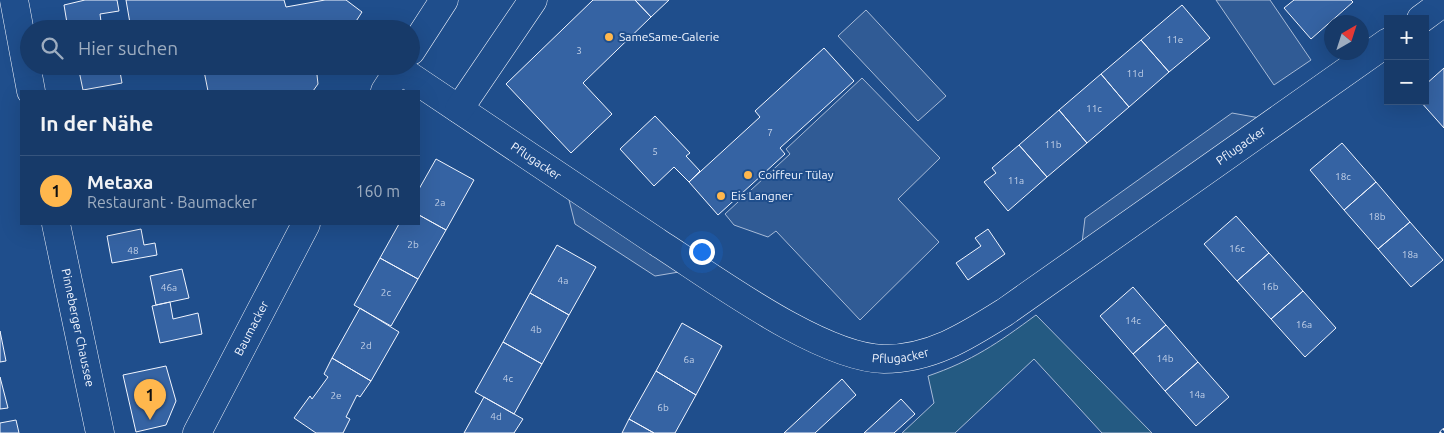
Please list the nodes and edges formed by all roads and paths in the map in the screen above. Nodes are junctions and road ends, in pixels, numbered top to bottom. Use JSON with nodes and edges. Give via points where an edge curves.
{"nodes":[{"id":1,"x":14,"y":0,"type":"edge"},
{"id":2,"x":444,"y":0,"type":"edge"},
{"id":3,"x":533,"y":0,"type":"edge"},
{"id":4,"x":1444,"y":2,"type":"edge"},
{"id":5,"x":1426,"y":15,"type":"edge"},
{"id":6,"x":20,"y":32,"type":"edge"},
{"id":7,"x":420,"y":37,"type":"edge"},
{"id":8,"x":1384,"y":45,"type":"edge"},
{"id":9,"x":28,"y":75,"type":"edge"},
{"id":10,"x":408,"y":75,"type":"edge"},
{"id":11,"x":31,"y":90,"type":"edge"},
{"id":12,"x":458,"y":109,"type":"junction"},
{"id":13,"x":56,"y":225,"type":"edge"},
{"id":14,"x":305,"y":225,"type":"edge"},
{"id":15,"x":100,"y":433,"type":"edge"},
{"id":16,"x":197,"y":433,"type":"edge"}],
"edges":[{"from":1,"to":6,"type":"street"},
{"from":2,"to":7,"type":"street"},
{"from":3,"to":12,"type":"street"},
{"from":4,"to":5,"type":"street"},
{"from":8,"to":12,"type":"street","name":"Pflugacker","via":[[1005,312],[943,348],[913,357],[882,359],[852,354],[788,325]]},
{"from":9,"to":11,"type":"street"},
{"from":10,"to":12,"type":"street","name":"Pflugacker"},
{"from":13,"to":15,"type":"street","name":"Pinneberger Chaussee"},
{"from":14,"to":16,"type":"street","name":"Baumacker"}]}
